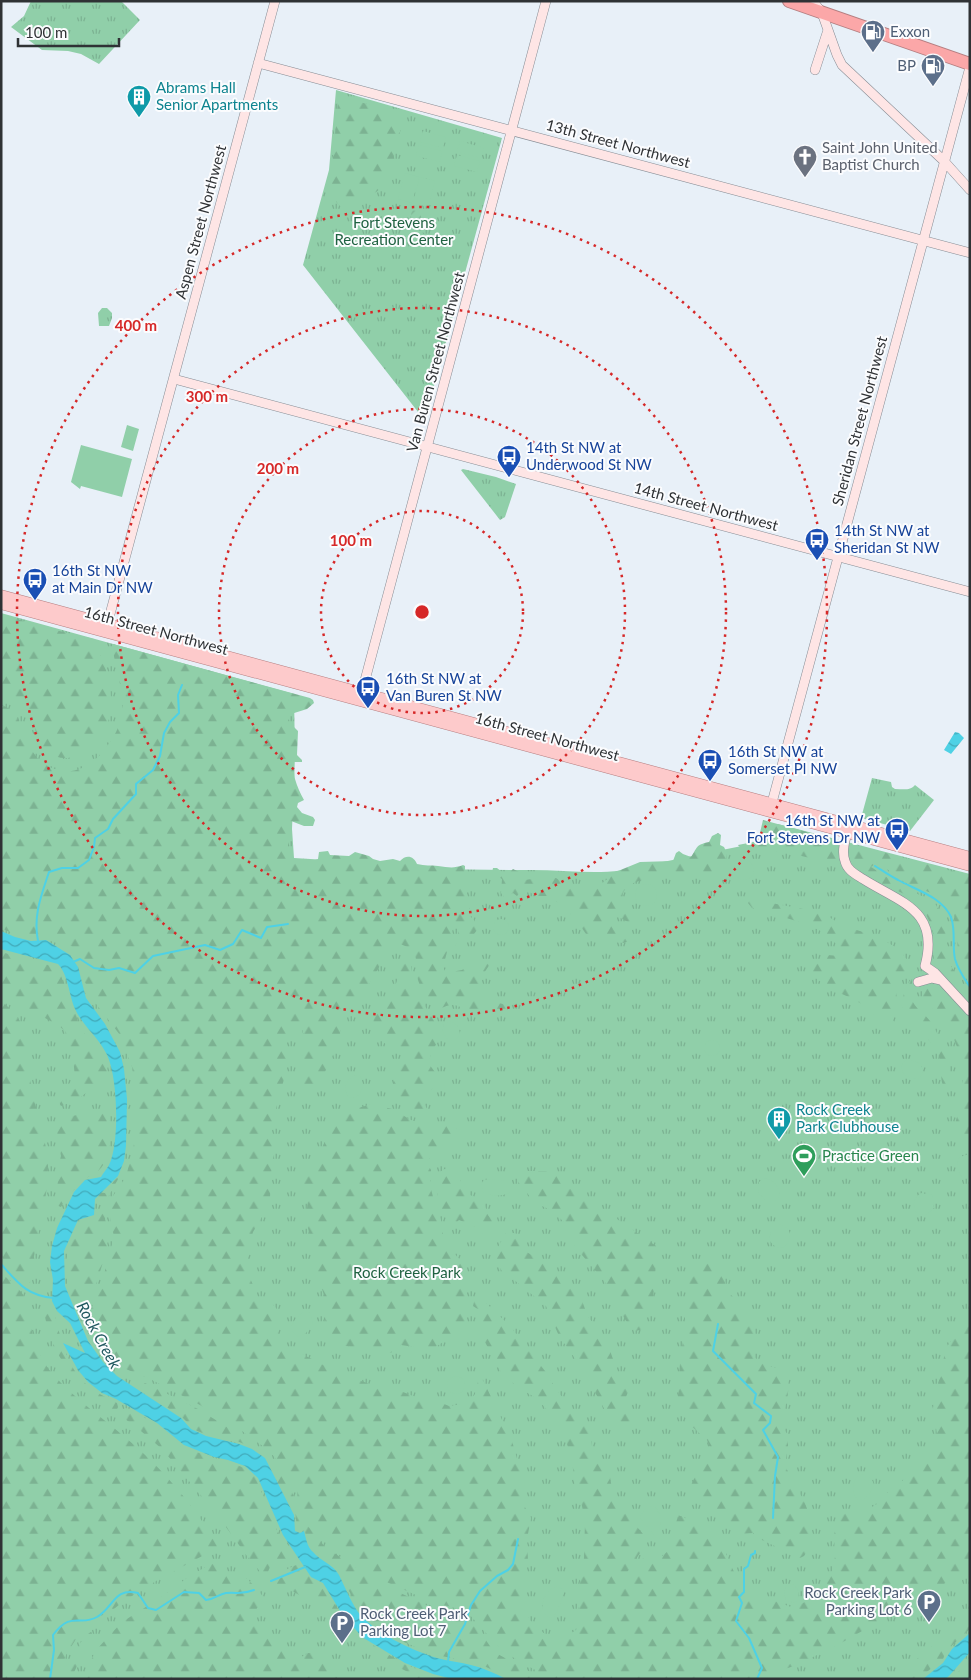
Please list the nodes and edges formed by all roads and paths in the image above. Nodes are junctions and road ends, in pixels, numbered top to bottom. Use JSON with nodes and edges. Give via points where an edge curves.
{"nodes":[{"id":1,"x":275,"y":1,"type":"edge"},
{"id":2,"x":546,"y":1,"type":"edge"},
{"id":3,"x":789,"y":1,"type":"edge"},
{"id":4,"x":813,"y":1,"type":"edge"},
{"id":5,"x":822,"y":7,"type":"edge"},
{"id":6,"x":828,"y":30,"type":"junction"},
{"id":7,"x":258,"y":63,"type":"junction"},
{"id":8,"x":970,"y":65,"type":"edge"},
{"id":9,"x":815,"y":70,"type":"dead end"},
{"id":10,"x":512,"y":130,"type":"junction"},
{"id":11,"x":944,"y":161,"type":"junction"},
{"id":12,"x":970,"y":190,"type":"edge"},
{"id":13,"x":923,"y":240,"type":"junction"},
{"id":14,"x":970,"y":253,"type":"edge"},
{"id":15,"x":174,"y":378,"type":"junction"},
{"id":16,"x":427,"y":447,"type":"junction"},
{"id":17,"x":838,"y":557,"type":"junction"},
{"id":18,"x":970,"y":592,"type":"edge"},
{"id":19,"x":1,"y":595,"type":"edge"},
{"id":20,"x":1,"y":604,"type":"edge"},
{"id":21,"x":106,"y":628,"type":"junction"},
{"id":22,"x":360,"y":697,"type":"junction"},
{"id":23,"x":771,"y":808,"type":"junction"},
{"id":24,"x":849,"y":829,"type":"junction"},
{"id":25,"x":970,"y":856,"type":"edge"},
{"id":26,"x":970,"y":866,"type":"edge"},
{"id":27,"x":941,"y":980,"type":"junction"},
{"id":28,"x":918,"y":982,"type":"dead end"},
{"id":29,"x":970,"y":1011,"type":"edge"}],
"edges":[{"from":1,"to":7,"type":"street","name":"Aspen Street Northwest"},
{"from":2,"to":10,"type":"street","name":"Van Buren Street Northwest"},
{"from":3,"to":5,"type":"highway"},
{"from":4,"to":5,"type":"street"},
{"from":5,"to":6,"type":"street"},
{"from":5,"to":8,"type":"highway"},
{"from":6,"to":9,"type":"street"},
{"from":6,"to":11,"type":"street","via":[[842,64]]},
{"from":7,"to":10,"type":"street","name":"13th Street Northwest"},
{"from":7,"to":15,"type":"street","name":"Aspen Street Northwest"},
{"from":8,"to":11,"type":"street","name":"Sheridan Street Northwest"},
{"from":10,"to":13,"type":"street","name":"13th Street Northwest"},
{"from":10,"to":16,"type":"street","name":"Van Buren Street Northwest"},
{"from":11,"to":12,"type":"street"},
{"from":11,"to":13,"type":"street","name":"Sheridan Street Northwest"},
{"from":13,"to":14,"type":"street","name":"13th Street Northwest"},
{"from":13,"to":17,"type":"street","name":"Sheridan Street Northwest"},
{"from":15,"to":16,"type":"street","name":"14th Street Northwest"},
{"from":15,"to":21,"type":"street","name":"Aspen Street Northwest"},
{"from":16,"to":17,"type":"street","name":"14th Street Northwest"},
{"from":16,"to":22,"type":"street","name":"Van Buren Street Northwest"},
{"from":17,"to":18,"type":"street","name":"14th Street Northwest"},
{"from":17,"to":23,"type":"street","name":"Sheridan Street Northwest"},
{"from":19,"to":21,"type":"main road","name":"16th Street Northwest"},
{"from":20,"to":21,"type":"main road","name":"16th Street Northwest"},
{"from":21,"to":22,"type":"main road","name":"16th Street Northwest"},
{"from":22,"to":23,"type":"main road","name":"16th Street Northwest"},
{"from":23,"to":24,"type":"main road","name":"16th Street Northwest"},
{"from":24,"to":25,"type":"main road","name":"16th Street Northwest"},
{"from":24,"to":26,"type":"main road","name":"16th Street Northwest"},
{"from":24,"to":27,"type":"street","via":[[843,854],[847,866],[915,912],[924,924],[927,936],[925,966]]},
{"from":27,"to":28,"type":"street","via":[[932,978]]},
{"from":27,"to":29,"type":"street"}]}
